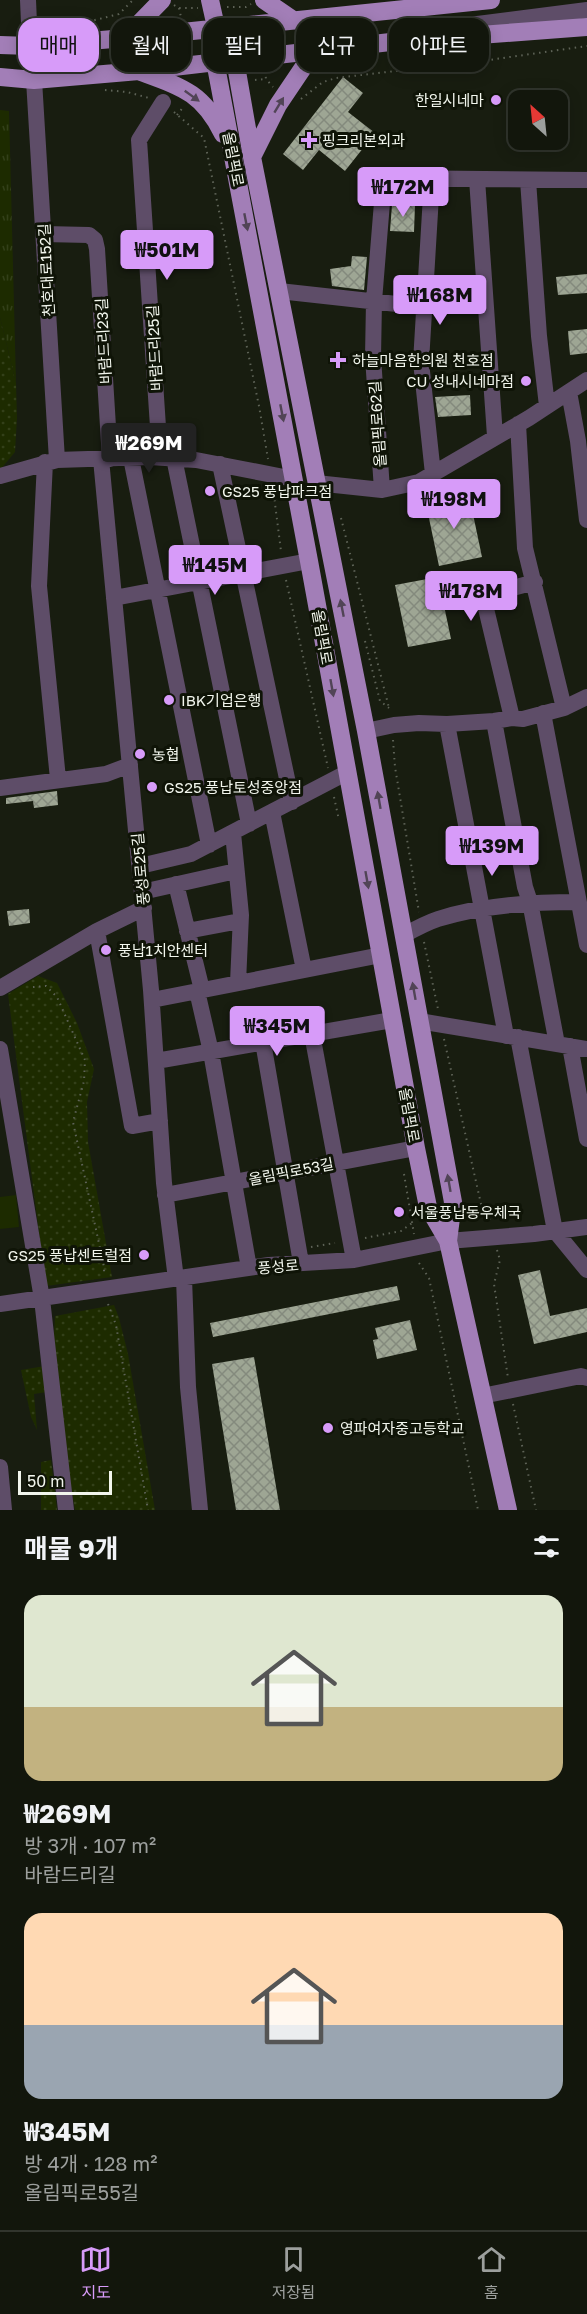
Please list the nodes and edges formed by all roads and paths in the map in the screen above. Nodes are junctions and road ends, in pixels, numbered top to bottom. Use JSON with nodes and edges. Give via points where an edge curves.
{"nodes":[{"id":1,"x":28,"y":0,"type":"edge"},
{"id":2,"x":133,"y":0,"type":"edge"},
{"id":3,"x":162,"y":0,"type":"edge"},
{"id":4,"x":210,"y":0,"type":"edge"},
{"id":5,"x":264,"y":0,"type":"edge"},
{"id":6,"x":491,"y":0,"type":"edge"},
{"id":7,"x":464,"y":1,"type":"edge"},
{"id":8,"x":587,"y":10,"type":"edge"},
{"id":9,"x":29,"y":18,"type":"edge"},
{"id":10,"x":144,"y":18,"type":"edge"},
{"id":11,"x":214,"y":18,"type":"edge"},
{"id":12,"x":99,"y":19,"type":"edge"},
{"id":13,"x":293,"y":20,"type":"junction"},
{"id":14,"x":284,"y":21,"type":"edge"},
{"id":15,"x":489,"y":23,"type":"edge"},
{"id":16,"x":587,"y":27,"type":"edge"},
{"id":17,"x":489,"y":34,"type":"edge"},
{"id":18,"x":0,"y":45,"type":"edge"},
{"id":19,"x":18,"y":46,"type":"edge"},
{"id":20,"x":587,"y":46,"type":"edge"},
{"id":21,"x":128,"y":72,"type":"edge"},
{"id":22,"x":142,"y":72,"type":"edge"},
{"id":23,"x":217,"y":72,"type":"edge"},
{"id":24,"x":236,"y":72,"type":"edge"},
{"id":25,"x":266,"y":72,"type":"edge"},
{"id":26,"x":300,"y":72,"type":"edge"},
{"id":27,"x":0,"y":77,"type":"edge"},
{"id":28,"x":266,"y":79,"type":"junction"},
{"id":29,"x":34,"y":80,"type":"junction"},
{"id":30,"x":256,"y":80,"type":"dead end"},
{"id":31,"x":104,"y":90,"type":"dead end"},
{"id":32,"x":276,"y":90,"type":"dead end"},
{"id":33,"x":301,"y":99,"type":"dead end"},
{"id":34,"x":163,"y":102,"type":"junction"},
{"id":35,"x":245,"y":154,"type":"junction"},
{"id":36,"x":432,"y":179,"type":"junction"},
{"id":37,"x":477,"y":179,"type":"junction"},
{"id":38,"x":528,"y":180,"type":"junction"},
{"id":39,"x":587,"y":180,"type":"edge"},
{"id":40,"x":44,"y":234,"type":"junction"},
{"id":41,"x":279,"y":291,"type":"junction"},
{"id":42,"x":374,"y":301,"type":"junction"},
{"id":43,"x":424,"y":307,"type":"junction"},
{"id":44,"x":587,"y":380,"type":"edge"},
{"id":45,"x":568,"y":392,"type":"junction"},
{"id":46,"x":547,"y":406,"type":"junction"},
{"id":47,"x":518,"y":424,"type":"junction"},
{"id":48,"x":495,"y":436,"type":"junction"},
{"id":49,"x":130,"y":458,"type":"junction"},
{"id":50,"x":167,"y":458,"type":"junction"},
{"id":51,"x":105,"y":459,"type":"junction"},
{"id":52,"x":51,"y":461,"type":"junction"},
{"id":53,"x":220,"y":464,"type":"junction"},
{"id":54,"x":433,"y":474,"type":"junction"},
{"id":55,"x":271,"y":475,"type":"junction"},
{"id":56,"x":0,"y":476,"type":"edge"},
{"id":57,"x":294,"y":479,"type":"junction"},
{"id":58,"x":316,"y":483,"type":"junction"},
{"id":59,"x":382,"y":490,"type":"junction"},
{"id":60,"x":586,"y":509,"type":"edge"},
{"id":61,"x":340,"y":517,"type":"dead end"},
{"id":62,"x":309,"y":561,"type":"junction"},
{"id":63,"x":283,"y":566,"type":"junction"},
{"id":64,"x":243,"y":573,"type":"junction"},
{"id":65,"x":198,"y":582,"type":"junction"},
{"id":66,"x":535,"y":582,"type":"junction"},
{"id":67,"x":157,"y":590,"type":"junction"},
{"id":68,"x":114,"y":597,"type":"junction"},
{"id":69,"x":587,"y":697,"type":"edge"},
{"id":70,"x":564,"y":708,"type":"junction"},
{"id":71,"x":390,"y":712,"type":"dead end"},
{"id":72,"x":543,"y":713,"type":"junction"},
{"id":73,"x":512,"y":718,"type":"junction"},
{"id":74,"x":494,"y":721,"type":"junction"},
{"id":75,"x":447,"y":724,"type":"junction"},
{"id":76,"x":366,"y":731,"type":"junction"},
{"id":77,"x":393,"y":737,"type":"dead end"},
{"id":78,"x":130,"y":765,"type":"junction"},
{"id":79,"x":348,"y":772,"type":"junction"},
{"id":80,"x":58,"y":779,"type":"junction"},
{"id":81,"x":331,"y":781,"type":"junction"},
{"id":82,"x":0,"y":788,"type":"edge"},
{"id":83,"x":292,"y":802,"type":"junction"},
{"id":84,"x":272,"y":813,"type":"junction"},
{"id":85,"x":249,"y":824,"type":"junction"},
{"id":86,"x":340,"y":825,"type":"dead end"},
{"id":87,"x":233,"y":832,"type":"junction"},
{"id":88,"x":209,"y":845,"type":"junction"},
{"id":89,"x":140,"y":866,"type":"junction"},
{"id":90,"x":236,"y":871,"type":"junction"},
{"id":91,"x":176,"y":884,"type":"junction"},
{"id":92,"x":143,"y":900,"type":"junction"},
{"id":93,"x":530,"y":902,"type":"junction"},
{"id":94,"x":581,"y":904,"type":"edge"},
{"id":95,"x":481,"y":910,"type":"junction"},
{"id":96,"x":240,"y":921,"type":"junction"},
{"id":97,"x":421,"y":926,"type":"junction"},
{"id":98,"x":97,"y":931,"type":"junction"},
{"id":99,"x":188,"y":931,"type":"junction"},
{"id":100,"x":404,"y":934,"type":"junction"},
{"id":101,"x":587,"y":945,"type":"edge"},
{"id":102,"x":381,"y":955,"type":"junction"},
{"id":103,"x":304,"y":970,"type":"junction"},
{"id":104,"x":238,"y":983,"type":"junction"},
{"id":105,"x":4,"y":985,"type":"edge"},
{"id":106,"x":200,"y":990,"type":"junction"},
{"id":107,"x":152,"y":1000,"type":"junction"},
{"id":108,"x":392,"y":1020,"type":"junction"},
{"id":109,"x":419,"y":1021,"type":"junction"},
{"id":110,"x":441,"y":1025,"type":"junction"},
{"id":111,"x":312,"y":1034,"type":"junction"},
{"id":112,"x":512,"y":1036,"type":"junction"},
{"id":113,"x":263,"y":1042,"type":"junction"},
{"id":114,"x":572,"y":1046,"type":"edge"},
{"id":115,"x":0,"y":1049,"type":"edge"},
{"id":116,"x":211,"y":1052,"type":"junction"},
{"id":117,"x":156,"y":1061,"type":"junction"},
{"id":118,"x":160,"y":1121,"type":"junction"},
{"id":119,"x":587,"y":1139,"type":"edge"},
{"id":120,"x":408,"y":1150,"type":"junction"},
{"id":121,"x":337,"y":1163,"type":"junction"},
{"id":122,"x":285,"y":1172,"type":"junction"},
{"id":123,"x":234,"y":1182,"type":"junction"},
{"id":124,"x":165,"y":1195,"type":"junction"},
{"id":125,"x":587,"y":1227,"type":"edge"},
{"id":126,"x":555,"y":1231,"type":"junction"},
{"id":127,"x":493,"y":1238,"type":"junction"},
{"id":128,"x":448,"y":1241,"type":"junction"},
{"id":129,"x":416,"y":1247,"type":"junction"},
{"id":130,"x":354,"y":1260,"type":"junction"},
{"id":131,"x":301,"y":1263,"type":"junction"},
{"id":132,"x":249,"y":1268,"type":"junction"},
{"id":133,"x":587,"y":1270,"type":"edge"},
{"id":134,"x":180,"y":1279,"type":"junction"},
{"id":135,"x":103,"y":1291,"type":"junction"},
{"id":136,"x":42,"y":1299,"type":"junction"},
{"id":137,"x":0,"y":1304,"type":"edge"},
{"id":138,"x":587,"y":1378,"type":"edge"},
{"id":139,"x":510,"y":1390,"type":"junction"},
{"id":140,"x":482,"y":1396,"type":"junction"},
{"id":141,"x":0,"y":1467,"type":"edge"},
{"id":142,"x":4,"y":1510,"type":"edge"},
{"id":143,"x":66,"y":1510,"type":"edge"},
{"id":144,"x":148,"y":1510,"type":"edge"},
{"id":145,"x":200,"y":1510,"type":"edge"},
{"id":146,"x":478,"y":1510,"type":"edge"},
{"id":147,"x":508,"y":1510,"type":"edge"},
{"id":148,"x":536,"y":1510,"type":"edge"}],
"edges":[{"from":1,"to":9,"type":"street"},
{"from":2,"to":12,"type":"path","via":[[119,14]]},
{"from":3,"to":10,"type":"main road"},
{"from":4,"to":11,"type":"main road","name":"올림픽로"},
{"from":5,"to":13,"type":"main road"},
{"from":6,"to":7,"type":"main road"},
{"from":7,"to":13,"type":"main road"},
{"from":8,"to":15,"type":"street"},
{"from":13,"to":14,"type":"main road"},
{"from":16,"to":17,"type":"main road"},
{"from":18,"to":19,"type":"main road"},
{"from":20,"to":33,"type":"path","via":[[336,78],[323,82]]},
{"from":21,"to":29,"type":"main road"},
{"from":22,"to":35,"type":"main road","one_way":true,"via":[[193,95]]},
{"from":23,"to":35,"type":"main road","name":"올림픽로","via":[[227,124]]},
{"from":24,"to":35,"type":"main road","name":"올림픽로"},
{"from":25,"to":28,"type":"path"},
{"from":35,"to":26,"type":"main road","one_way":true},
{"from":27,"to":29,"type":"main road"},
{"from":28,"to":30,"type":"path"},
{"from":28,"to":32,"type":"path"},
{"from":29,"to":40,"type":"street","name":"천호대로152길"},
{"from":31,"to":34,"type":"path"},
{"from":34,"to":50,"type":"street","name":"바람드리25길","via":[[139,141]]},
{"from":34,"to":55,"type":"path","via":[[204,138]]},
{"from":35,"to":41,"type":"main road","name":"올림픽로"},
{"from":35,"to":57,"type":"main road","name":"올림픽로","one_way":true},
{"from":36,"to":37,"type":"street"},
{"from":36,"to":42,"type":"street","name":"올림픽로62길","via":[[384,178]]},
{"from":36,"to":43,"type":"street"},
{"from":37,"to":38,"type":"street"},
{"from":37,"to":48,"type":"street"},
{"from":38,"to":39,"type":"street"},
{"from":38,"to":46,"type":"street","via":[[538,336]]},
{"from":40,"to":51,"type":"street","name":"바람드리23길","via":[[89,235],[95,240]]},
{"from":40,"to":52,"type":"street","name":"천호대로152길"},
{"from":41,"to":42,"type":"street"},
{"from":41,"to":58,"type":"main road","name":"올림픽로"},
{"from":42,"to":43,"type":"street"},
{"from":42,"to":59,"type":"street","name":"올림픽로62길","via":[[373,357]]},
{"from":43,"to":54,"type":"street","via":[[421,362]]},
{"from":44,"to":45,"type":"street","name":"올림픽로62길"},
{"from":45,"to":46,"type":"street","name":"올림픽로62길"},
{"from":45,"to":60,"type":"street"},
{"from":46,"to":47,"type":"street","name":"올림픽로62길"},
{"from":47,"to":48,"type":"street","name":"올림픽로62길"},
{"from":47,"to":66,"type":"street","via":[[525,548]]},
{"from":48,"to":54,"type":"street","name":"올림픽로62길"},
{"from":49,"to":50,"type":"street"},
{"from":49,"to":51,"type":"street"},
{"from":49,"to":67,"type":"street"},
{"from":50,"to":53,"type":"street"},
{"from":50,"to":65,"type":"street","name":"바람드리25길"},
{"from":51,"to":52,"type":"street"},
{"from":51,"to":68,"type":"street","name":"풍성로25길"},
{"from":52,"to":56,"type":"street"},
{"from":52,"to":80,"type":"street","name":"천호대로152길","via":[[39,586]]},
{"from":53,"to":55,"type":"street"},
{"from":53,"to":64,"type":"street"},
{"from":54,"to":59,"type":"street","name":"올림픽로62길","via":[[419,482]]},
{"from":55,"to":57,"type":"street"},
{"from":55,"to":63,"type":"path"},
{"from":57,"to":62,"type":"main road","name":"올림픽로"},
{"from":58,"to":59,"type":"street","name":"올림픽로62길"},
{"from":76,"to":58,"type":"main road","name":"올림픽로","one_way":true},
{"from":61,"to":71,"type":"path"},
{"from":62,"to":63,"type":"street"},
{"from":62,"to":79,"type":"main road","name":"올림픽로","one_way":true},
{"from":63,"to":64,"type":"street"},
{"from":63,"to":81,"type":"path"},
{"from":64,"to":65,"type":"street"},
{"from":64,"to":83,"type":"street"},
{"from":65,"to":67,"type":"street"},
{"from":65,"to":85,"type":"street","name":"바람드리25길"},
{"from":66,"to":70,"type":"street"},
{"from":66,"to":73,"type":"street","via":[[483,596]]},
{"from":67,"to":68,"type":"street"},
{"from":67,"to":88,"type":"street"},
{"from":68,"to":78,"type":"street","name":"풍성로25길"},
{"from":69,"to":70,"type":"street"},
{"from":70,"to":72,"type":"street"},
{"from":72,"to":73,"type":"street","via":[[523,720]]},
{"from":72,"to":94,"type":"street"},
{"from":73,"to":74,"type":"street"},
{"from":74,"to":75,"type":"street"},
{"from":74,"to":93,"type":"street"},
{"from":75,"to":76,"type":"street","via":[[394,725]]},
{"from":75,"to":95,"type":"street"},
{"from":100,"to":76,"type":"main road","name":"올림픽로","one_way":true},
{"from":77,"to":97,"type":"path"},
{"from":78,"to":80,"type":"street","via":[[106,774]]},
{"from":78,"to":89,"type":"street","name":"풍성로25길"},
{"from":79,"to":81,"type":"street"},
{"from":79,"to":102,"type":"main road","name":"올림픽로","one_way":true},
{"from":80,"to":82,"type":"street"},
{"from":81,"to":83,"type":"street"},
{"from":81,"to":86,"type":"path"},
{"from":83,"to":84,"type":"street"},
{"from":84,"to":85,"type":"street"},
{"from":84,"to":103,"type":"street"},
{"from":85,"to":87,"type":"street"},
{"from":87,"to":88,"type":"street"},
{"from":87,"to":90,"type":"street"},
{"from":88,"to":89,"type":"street","via":[[191,854]]},
{"from":89,"to":92,"type":"street","name":"풍성로25길"},
{"from":90,"to":91,"type":"street"},
{"from":90,"to":96,"type":"street"},
{"from":91,"to":92,"type":"street"},
{"from":91,"to":99,"type":"street"},
{"from":92,"to":98,"type":"street"},
{"from":92,"to":107,"type":"street","name":"풍성로25길"},
{"from":93,"to":94,"type":"street"},
{"from":93,"to":95,"type":"street"},
{"from":93,"to":114,"type":"street"},
{"from":94,"to":101,"type":"street"},
{"from":95,"to":97,"type":"street"},
{"from":95,"to":112,"type":"street"},
{"from":96,"to":99,"type":"street"},
{"from":96,"to":104,"type":"street"},
{"from":97,"to":100,"type":"street"},
{"from":97,"to":110,"type":"path"},
{"from":98,"to":105,"type":"street"},
{"from":98,"to":118,"type":"street","via":[[132,1126]]},
{"from":99,"to":106,"type":"street"},
{"from":109,"to":100,"type":"main road","name":"올림픽로","one_way":true},
{"from":102,"to":103,"type":"street"},
{"from":102,"to":108,"type":"main road","name":"올림픽로"},
{"from":103,"to":104,"type":"street"},
{"from":104,"to":106,"type":"street"},
{"from":105,"to":135,"type":"path","via":[[21,989],[46,986],[57,997],[85,1060],[84,1081],[73,1122],[104,1267]]},
{"from":106,"to":107,"type":"street"},
{"from":106,"to":116,"type":"street"},
{"from":107,"to":117,"type":"street","name":"풍성로25길"},
{"from":108,"to":111,"type":"street"},
{"from":108,"to":120,"type":"main road","name":"올림픽로"},
{"from":109,"to":110,"type":"street"},
{"from":128,"to":109,"type":"main road","name":"올림픽로","one_way":true,"via":[[453,1202]]},
{"from":110,"to":112,"type":"street"},
{"from":110,"to":127,"type":"path","via":[[481,1204],[489,1217]]},
{"from":111,"to":113,"type":"street"},
{"from":111,"to":121,"type":"street"},
{"from":112,"to":114,"type":"street"},
{"from":112,"to":126,"type":"street"},
{"from":113,"to":116,"type":"street"},
{"from":113,"to":122,"type":"street"},
{"from":114,"to":119,"type":"street"},
{"from":115,"to":136,"type":"street"},
{"from":116,"to":117,"type":"street"},
{"from":116,"to":123,"type":"street"},
{"from":117,"to":118,"type":"street","name":"풍성로25길"},
{"from":118,"to":124,"type":"street","name":"풍성로25길"},
{"from":120,"to":121,"type":"street","name":"올림픽로53길"},
{"from":120,"to":128,"type":"main road","name":"올림픽로","via":[[428,1206]]},
{"from":120,"to":129,"type":"path"},
{"from":121,"to":122,"type":"street","name":"올림픽로53길"},
{"from":121,"to":130,"type":"street"},
{"from":122,"to":123,"type":"street","name":"올림픽로53길"},
{"from":122,"to":131,"type":"street"},
{"from":123,"to":124,"type":"street","name":"올림픽로53길"},
{"from":123,"to":132,"type":"street"},
{"from":124,"to":134,"type":"street","name":"풍성로25길"},
{"from":125,"to":126,"type":"street","name":"풍성로"},
{"from":126,"to":127,"type":"street","name":"풍성로"},
{"from":126,"to":133,"type":"street"},
{"from":127,"to":128,"type":"street","name":"풍성로"},
{"from":127,"to":139,"type":"path","via":[[500,1260],[494,1284]]},
{"from":128,"to":129,"type":"street","name":"풍성로"},
{"from":128,"to":140,"type":"main road","name":"올림픽로"},
{"from":129,"to":130,"type":"street","name":"풍성로"},
{"from":129,"to":146,"type":"path","via":[[418,1261],[429,1278]]},
{"from":130,"to":131,"type":"street","name":"풍성로"},
{"from":131,"to":132,"type":"street","name":"풍성로"},
{"from":132,"to":134,"type":"street","name":"풍성로"},
{"from":134,"to":135,"type":"street","name":"풍성로"},
{"from":134,"to":145,"type":"street","name":"풍성로25길"},
{"from":135,"to":136,"type":"street","name":"풍성로"},
{"from":135,"to":144,"type":"path","via":[[116,1325]]},
{"from":136,"to":137,"type":"street","name":"풍성로"},
{"from":136,"to":143,"type":"street"},
{"from":138,"to":139,"type":"street"},
{"from":139,"to":140,"type":"street"},
{"from":139,"to":148,"type":"path"},
{"from":140,"to":147,"type":"main road","name":"올림픽로"},
{"from":141,"to":142,"type":"street"}]}
